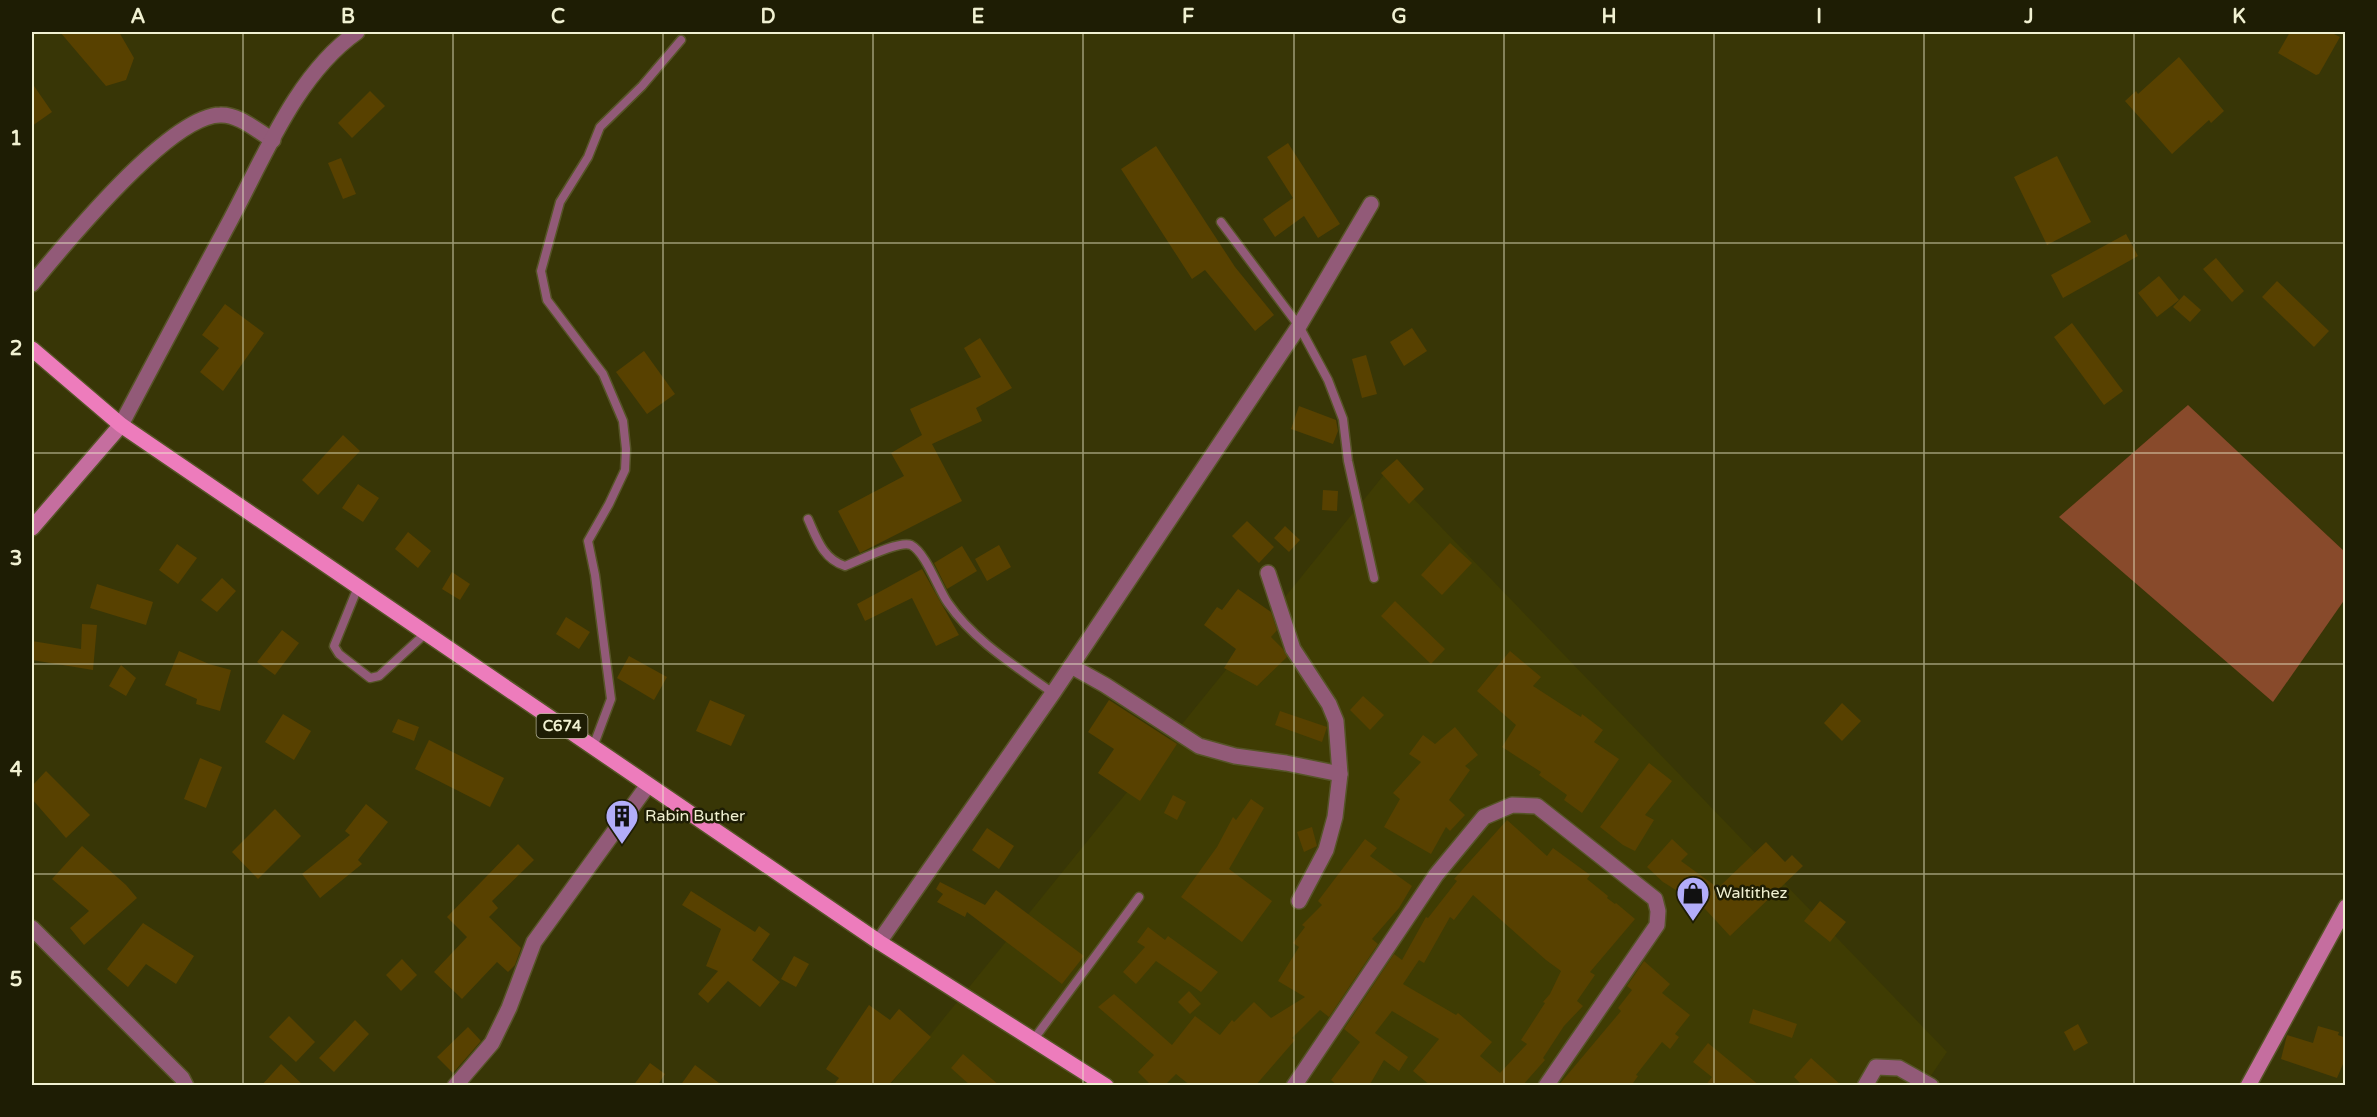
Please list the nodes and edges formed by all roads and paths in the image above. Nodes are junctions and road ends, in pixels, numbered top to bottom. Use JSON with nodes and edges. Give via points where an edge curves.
{"nodes":[{"id":1,"x":357,"y":32,"type":"edge"},
{"id":2,"x":681,"y":40,"type":"dead end"},
{"id":3,"x":273,"y":140,"type":"junction"},
{"id":4,"x":1371,"y":204,"type":"dead end"},
{"id":5,"x":1221,"y":222,"type":"dead end"},
{"id":6,"x":32,"y":284,"type":"edge"},
{"id":7,"x":1299,"y":326,"type":"junction"},
{"id":8,"x":32,"y":349,"type":"edge"},
{"id":9,"x":121,"y":425,"type":"junction"},
{"id":10,"x":807,"y":519,"type":"dead end"},
{"id":11,"x":32,"y":528,"type":"edge"},
{"id":12,"x":1268,"y":573,"type":"dead end"},
{"id":13,"x":1374,"y":578,"type":"dead end"},
{"id":14,"x":358,"y":587,"type":"junction"},
{"id":15,"x":426,"y":633,"type":"junction"},
{"id":16,"x":1071,"y":666,"type":"junction"},
{"id":17,"x":1053,"y":693,"type":"junction"},
{"id":18,"x":593,"y":747,"type":"junction"},
{"id":19,"x":1340,"y":774,"type":"junction"},
{"id":20,"x":648,"y":785,"type":"junction"},
{"id":21,"x":1139,"y":897,"type":"dead end"},
{"id":22,"x":1299,"y":901,"type":"dead end"},
{"id":23,"x":2346,"y":907,"type":"edge"},
{"id":24,"x":32,"y":928,"type":"edge"},
{"id":25,"x":879,"y":942,"type":"junction"},
{"id":26,"x":1034,"y":1039,"type":"junction"},
{"id":27,"x":186,"y":1086,"type":"edge"},
{"id":28,"x":456,"y":1086,"type":"edge"},
{"id":29,"x":1107,"y":1086,"type":"edge"},
{"id":30,"x":1294,"y":1086,"type":"edge"},
{"id":31,"x":1546,"y":1086,"type":"edge"},
{"id":32,"x":1864,"y":1086,"type":"edge"},
{"id":33,"x":1931,"y":1086,"type":"edge"},
{"id":34,"x":2248,"y":1086,"type":"edge"}],
"edges":[{"from":1,"to":3,"type":"street","via":[[337,46],[307,81]]},
{"from":2,"to":18,"type":"lane","via":[[600,127],[588,157],[560,202],[541,271],[547,300],[603,374],[623,421],[625,470],[588,541],[611,699]]},
{"from":3,"to":6,"type":"street","via":[[234,116],[218,115],[197,122],[164,144],[113,190]]},
{"from":3,"to":9,"type":"street"},
{"from":4,"to":7,"type":"street"},
{"from":5,"to":7,"type":"lane"},
{"from":7,"to":13,"type":"lane","via":[[1328,380],[1343,419],[1348,461]]},
{"from":7,"to":16,"type":"street"},
{"from":8,"to":9,"type":"main road","number":"C674"},
{"from":9,"to":11,"type":"street"},
{"from":9,"to":14,"type":"main road","number":"C674"},
{"from":10,"to":17,"type":"lane","via":[[824,552],[833,562],[845,566],[910,545],[927,565],[948,604],[971,630]]},
{"from":12,"to":19,"type":"street","via":[[1293,649],[1329,704],[1336,722]]},
{"from":14,"to":15,"type":"main road","number":"C674"},
{"from":14,"to":15,"type":"lane","via":[[334,646],[370,678],[379,676]]},
{"from":15,"to":18,"type":"main road","number":"C674"},
{"from":16,"to":17,"type":"street"},
{"from":16,"to":19,"type":"street","via":[[1199,746]]},
{"from":17,"to":25,"type":"street"},
{"from":18,"to":20,"type":"main road","number":"C674"},
{"from":19,"to":22,"type":"street","via":[[1326,850]]},
{"from":20,"to":25,"type":"main road","number":"C674"},
{"from":20,"to":28,"type":"street","via":[[534,942],[492,1043]]},
{"from":21,"to":26,"type":"lane"},
{"from":23,"to":34,"type":"street"},
{"from":24,"to":27,"type":"street"},
{"from":25,"to":26,"type":"main road","number":"C674"},
{"from":26,"to":29,"type":"main road","number":"C674"},
{"from":30,"to":31,"type":"street","via":[[1436,875],[1484,817],[1512,805],[1537,806],[1655,899],[1658,911],[1657,925]]},
{"from":32,"to":33,"type":"street","via":[[1876,1067],[1899,1068]]}]}
